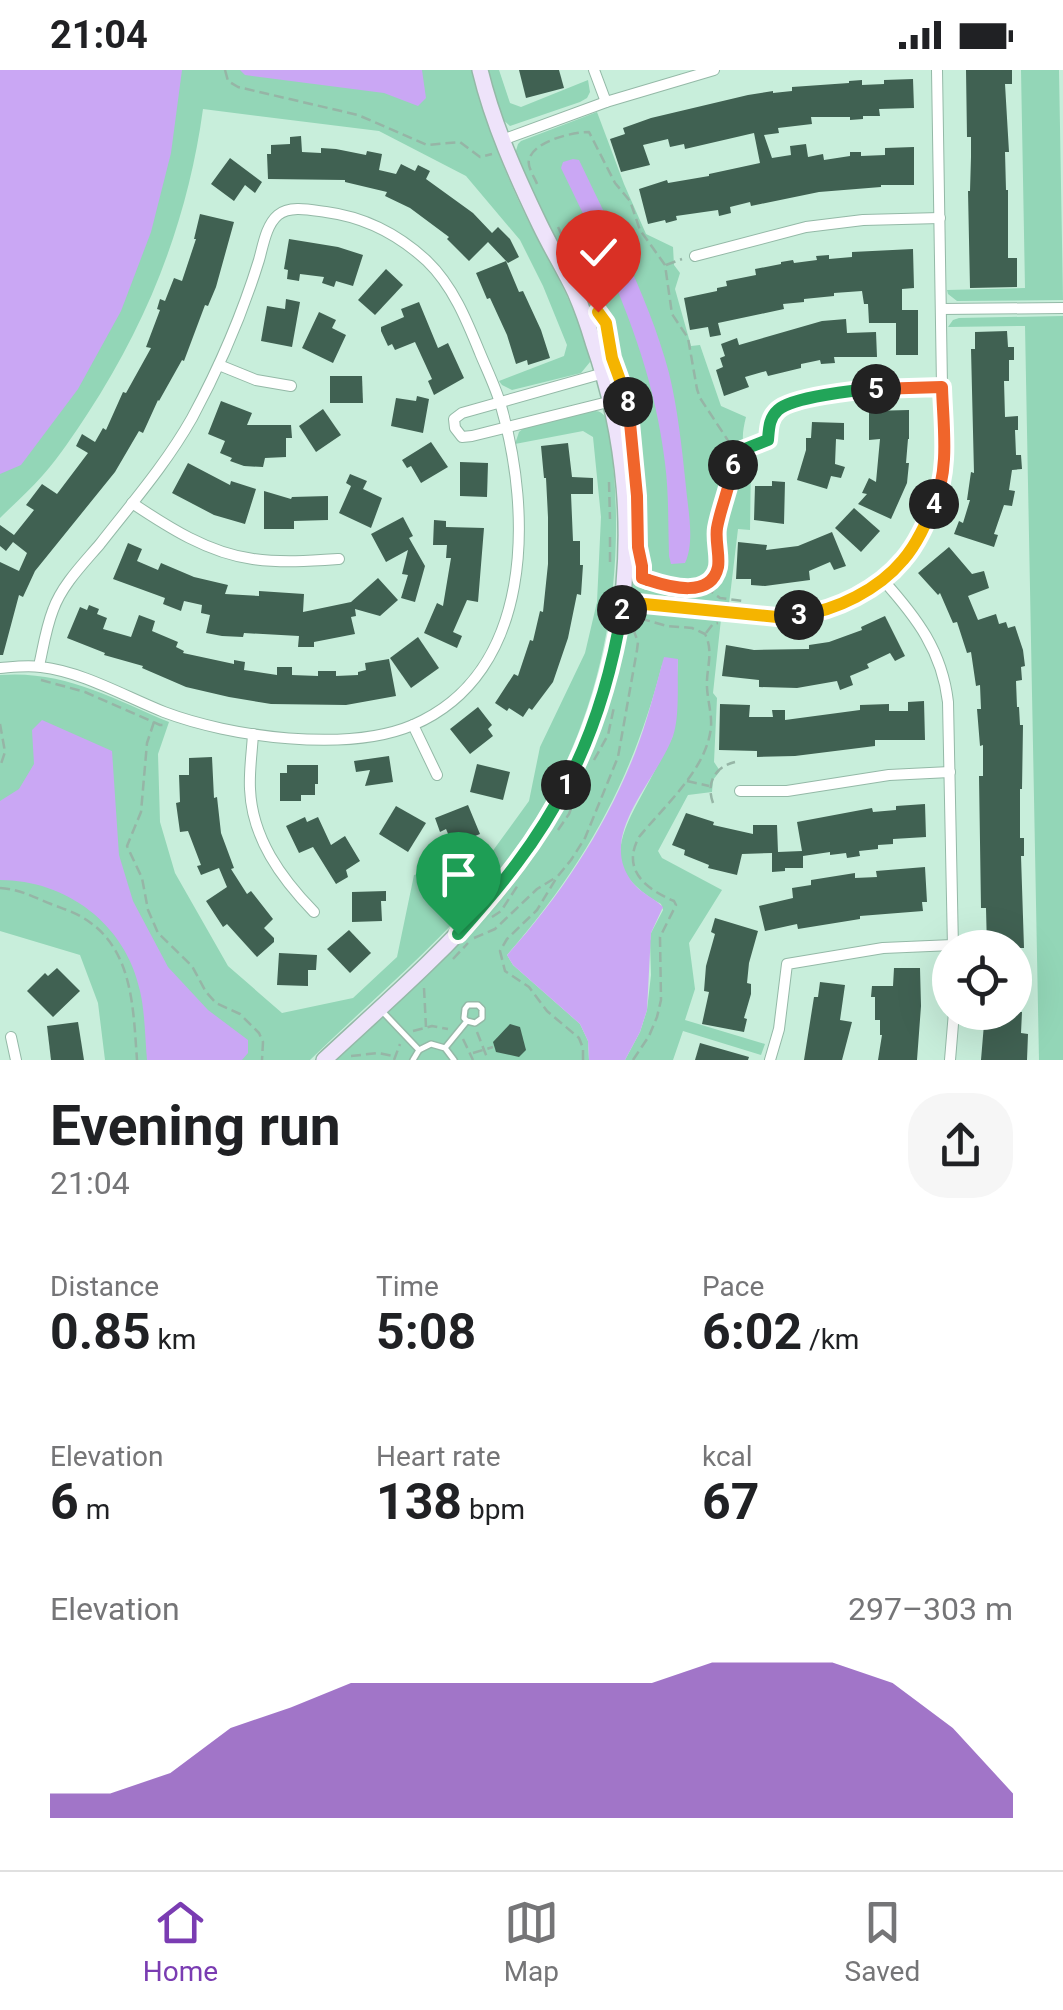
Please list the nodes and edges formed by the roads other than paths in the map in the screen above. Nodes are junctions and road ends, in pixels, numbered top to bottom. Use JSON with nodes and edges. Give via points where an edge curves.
{"nodes":[{"id":1,"x":480,"y":70,"type":"edge"},
{"id":2,"x":594,"y":70,"type":"edge"},
{"id":3,"x":714,"y":70,"type":"edge"},
{"id":4,"x":937,"y":70,"type":"edge"},
{"id":5,"x":606,"y":102,"type":"junction"},
{"id":6,"x":503,"y":145,"type":"junction"},
{"id":7,"x":940,"y":218,"type":"junction"},
{"id":8,"x":695,"y":256,"type":"road end"},
{"id":9,"x":1063,"y":308,"type":"edge"},
{"id":10,"x":941,"y":309,"type":"junction"},
{"id":11,"x":219,"y":366,"type":"junction"},
{"id":12,"x":604,"y":372,"type":"junction"},
{"id":13,"x":291,"y":386,"type":"dead end"},
{"id":14,"x":942,"y":387,"type":"junction"},
{"id":15,"x":612,"y":402,"type":"junction"},
{"id":16,"x":500,"y":403,"type":"junction"},
{"id":17,"x":506,"y":428,"type":"junction"},
{"id":18,"x":768,"y":440,"type":"road end"},
{"id":19,"x":132,"y":504,"type":"junction"},
{"id":20,"x":339,"y":559,"type":"dead end"},
{"id":21,"x":883,"y":580,"type":"junction"},
{"id":22,"x":627,"y":609,"type":"junction"},
{"id":23,"x":39,"y":666,"type":"junction"},
{"id":24,"x":0,"y":668,"type":"edge"},
{"id":25,"x":414,"y":724,"type":"junction"},
{"id":26,"x":253,"y":734,"type":"junction"},
{"id":27,"x":950,"y":772,"type":"junction"},
{"id":28,"x":437,"y":775,"type":"dead end"},
{"id":29,"x":740,"y":792,"type":"dead end"},
{"id":30,"x":314,"y":912,"type":"dead end"},
{"id":31,"x":953,"y":930,"type":"edge"},
{"id":32,"x":932,"y":947,"type":"edge"},
{"id":33,"x":379,"y":1008,"type":"junction"},
{"id":34,"x":468,"y":1021,"type":"dead end"},
{"id":35,"x":952,"y":1030,"type":"edge"},
{"id":36,"x":10,"y":1037,"type":"dead end"},
{"id":37,"x":445,"y":1048,"type":"junction"},
{"id":38,"x":419,"y":1050,"type":"junction"},
{"id":39,"x":16,"y":1060,"type":"edge"},
{"id":40,"x":324,"y":1060,"type":"edge"},
{"id":41,"x":413,"y":1060,"type":"edge"},
{"id":42,"x":454,"y":1060,"type":"edge"},
{"id":43,"x":770,"y":1060,"type":"edge"},
{"id":44,"x":950,"y":1060,"type":"edge"}],
"edges":[{"from":1,"to":6,"type":"street"},
{"from":2,"to":5,"type":"street"},
{"from":3,"to":5,"type":"street"},
{"from":4,"to":7,"type":"street"},
{"from":5,"to":6,"type":"street"},
{"from":6,"to":12,"type":"street","via":[[576,295]]},
{"from":7,"to":8,"type":"street","via":[[806,227]]},
{"from":7,"to":10,"type":"street"},
{"from":9,"to":10,"type":"street"},
{"from":10,"to":14,"type":"street"},
{"from":11,"to":13,"type":"street"},
{"from":11,"to":16,"type":"street","via":[[279,214],[345,215],[405,242],[449,287]]},
{"from":11,"to":19,"type":"street"},
{"from":12,"to":15,"type":"street"},
{"from":12,"to":16,"type":"street"},
{"from":14,"to":18,"type":"street","via":[[862,390],[794,402],[776,411]]},
{"from":14,"to":21,"type":"street","via":[[940,491],[922,532]]},
{"from":15,"to":17,"type":"street"},
{"from":15,"to":22,"type":"street","via":[[627,522]]},
{"from":16,"to":17,"type":"street"},
{"from":16,"to":17,"type":"street","via":[[462,413],[455,428],[462,437]]},
{"from":17,"to":25,"type":"street","via":[[518,527],[509,614],[472,682]]},
{"from":19,"to":20,"type":"street","via":[[174,531],[249,559]]},
{"from":19,"to":23,"type":"street","via":[[53,608]]},
{"from":21,"to":22,"type":"street","via":[[814,614]]},
{"from":21,"to":27,"type":"street","via":[[911,611],[945,677]]},
{"from":22,"to":33,"type":"street","via":[[599,708],[554,809],[493,895]]},
{"from":23,"to":24,"type":"street"},
{"from":23,"to":26,"type":"street","via":[[168,714]]},
{"from":25,"to":26,"type":"street","via":[[345,738]]},
{"from":25,"to":28,"type":"street"},
{"from":26,"to":30,"type":"street","via":[[253,818],[268,854]]},
{"from":27,"to":29,"type":"street"},
{"from":27,"to":31,"type":"street"},
{"from":32,"to":43,"type":"street","via":[[787,964]]},
{"from":33,"to":38,"type":"lane"},
{"from":33,"to":40,"type":"street"},
{"from":34,"to":37,"type":"lane"},
{"from":35,"to":44,"type":"street"},
{"from":36,"to":39,"type":"street"},
{"from":37,"to":38,"type":"lane","via":[[431,1044]]},
{"from":37,"to":42,"type":"lane"},
{"from":38,"to":41,"type":"lane"}]}
